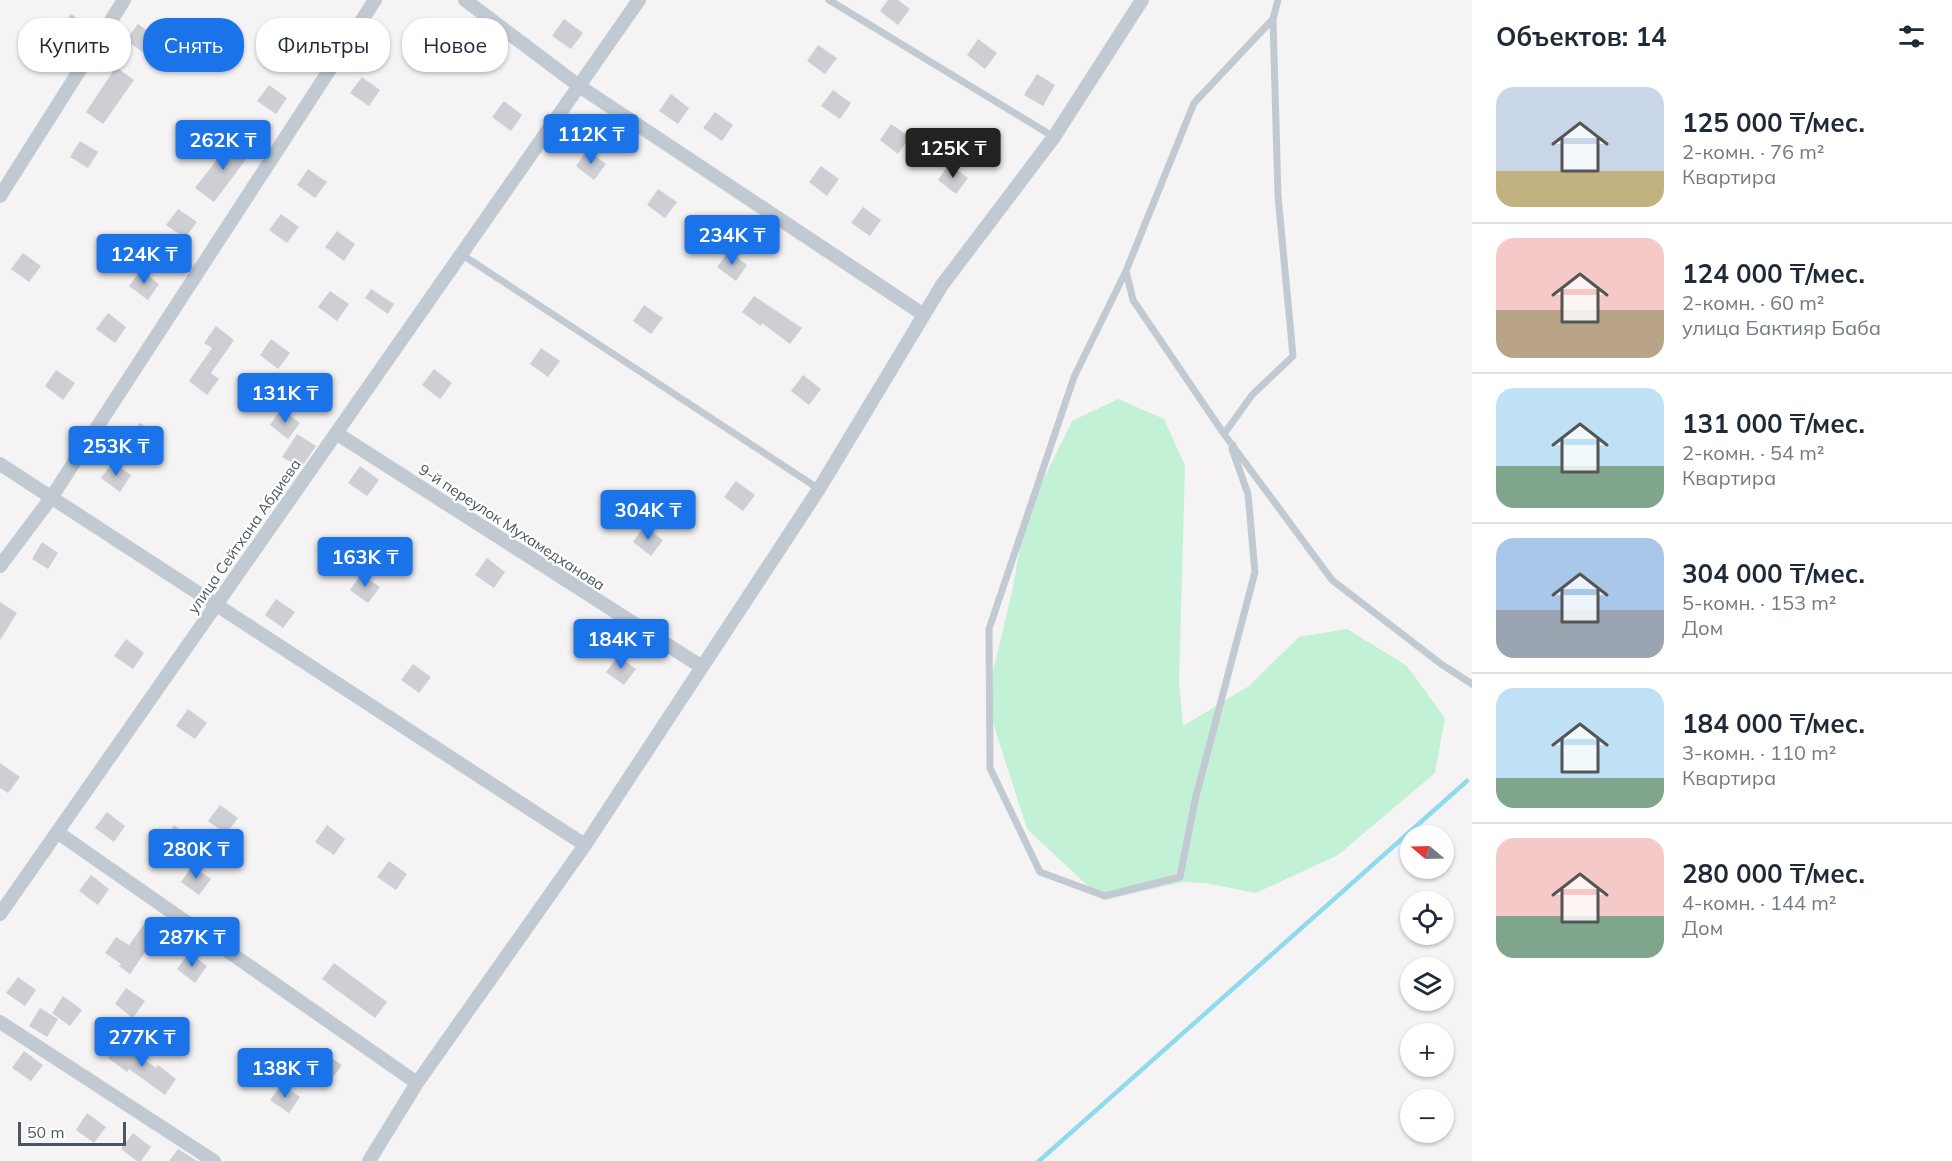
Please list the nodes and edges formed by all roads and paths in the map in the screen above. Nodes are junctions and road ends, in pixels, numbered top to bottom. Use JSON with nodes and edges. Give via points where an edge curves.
{"nodes":[{"id":1,"x":124,"y":0,"type":"edge"},
{"id":2,"x":375,"y":0,"type":"edge"},
{"id":3,"x":465,"y":0,"type":"edge"},
{"id":4,"x":639,"y":0,"type":"edge"},
{"id":5,"x":829,"y":0,"type":"edge"},
{"id":6,"x":1142,"y":0,"type":"edge"},
{"id":7,"x":1278,"y":0,"type":"edge"},
{"id":8,"x":1273,"y":19,"type":"junction"},
{"id":9,"x":579,"y":86,"type":"junction"},
{"id":10,"x":1054,"y":137,"type":"junction"},
{"id":11,"x":0,"y":196,"type":"edge"},
{"id":12,"x":461,"y":254,"type":"junction"},
{"id":13,"x":1126,"y":271,"type":"junction"},
{"id":14,"x":924,"y":315,"type":"junction"},
{"id":15,"x":336,"y":433,"type":"junction"},
{"id":16,"x":1224,"y":434,"type":"junction"},
{"id":17,"x":1233,"y":445,"type":"junction"},
{"id":18,"x":0,"y":464,"type":"edge"},
{"id":19,"x":819,"y":489,"type":"junction"},
{"id":20,"x":51,"y":498,"type":"junction"},
{"id":21,"x":0,"y":566,"type":"edge"},
{"id":22,"x":216,"y":605,"type":"junction"},
{"id":23,"x":702,"y":667,"type":"junction"},
{"id":24,"x":1472,"y":684,"type":"edge"},
{"id":25,"x":57,"y":832,"type":"junction"},
{"id":26,"x":585,"y":845,"type":"junction"},
{"id":27,"x":0,"y":914,"type":"edge"},
{"id":28,"x":0,"y":1022,"type":"edge"},
{"id":29,"x":417,"y":1083,"type":"junction"},
{"id":30,"x":214,"y":1161,"type":"edge"},
{"id":31,"x":369,"y":1161,"type":"edge"}],
"edges":[{"from":1,"to":11,"type":"street"},
{"from":2,"to":20,"type":"street"},
{"from":3,"to":9,"type":"street"},
{"from":4,"to":9,"type":"street","name":"улица Сейтхана Абдиева"},
{"from":5,"to":10,"type":"lane"},
{"from":6,"to":10,"type":"street"},
{"from":7,"to":8,"type":"lane"},
{"from":8,"to":13,"type":"lane","via":[[1194,103]]},
{"from":8,"to":16,"type":"lane","via":[[1278,196],[1293,356],[1252,395]]},
{"from":9,"to":12,"type":"street","name":"улица Сейтхана Абдиева"},
{"from":9,"to":14,"type":"street"},
{"from":10,"to":14,"type":"street","via":[[942,285]]},
{"from":12,"to":15,"type":"street","name":"улица Сейтхана Абдиева"},
{"from":12,"to":19,"type":"lane"},
{"from":13,"to":16,"type":"lane","via":[[1133,300]]},
{"from":13,"to":17,"type":"lane","via":[[1074,377],[989,629],[990,768],[1040,872],[1105,896],[1180,877],[1195,800],[1255,572],[1248,494]]},
{"from":14,"to":19,"type":"street"},
{"from":15,"to":22,"type":"street","name":"улица Сейтхана Абдиева"},
{"from":15,"to":23,"type":"street","name":"9-й переулок Мухамедханова"},
{"from":16,"to":17,"type":"lane"},
{"from":17,"to":24,"type":"lane","via":[[1332,580]]},
{"from":18,"to":20,"type":"street"},
{"from":19,"to":23,"type":"street"},
{"from":20,"to":21,"type":"street"},
{"from":20,"to":22,"type":"street"},
{"from":22,"to":25,"type":"street","name":"улица Сейтхана Абдиева"},
{"from":22,"to":26,"type":"street"},
{"from":23,"to":26,"type":"street"},
{"from":25,"to":27,"type":"street","name":"улица Сейтхана Абдиева"},
{"from":25,"to":29,"type":"street"},
{"from":26,"to":29,"type":"street"},
{"from":28,"to":30,"type":"street"},
{"from":29,"to":31,"type":"street"}]}
